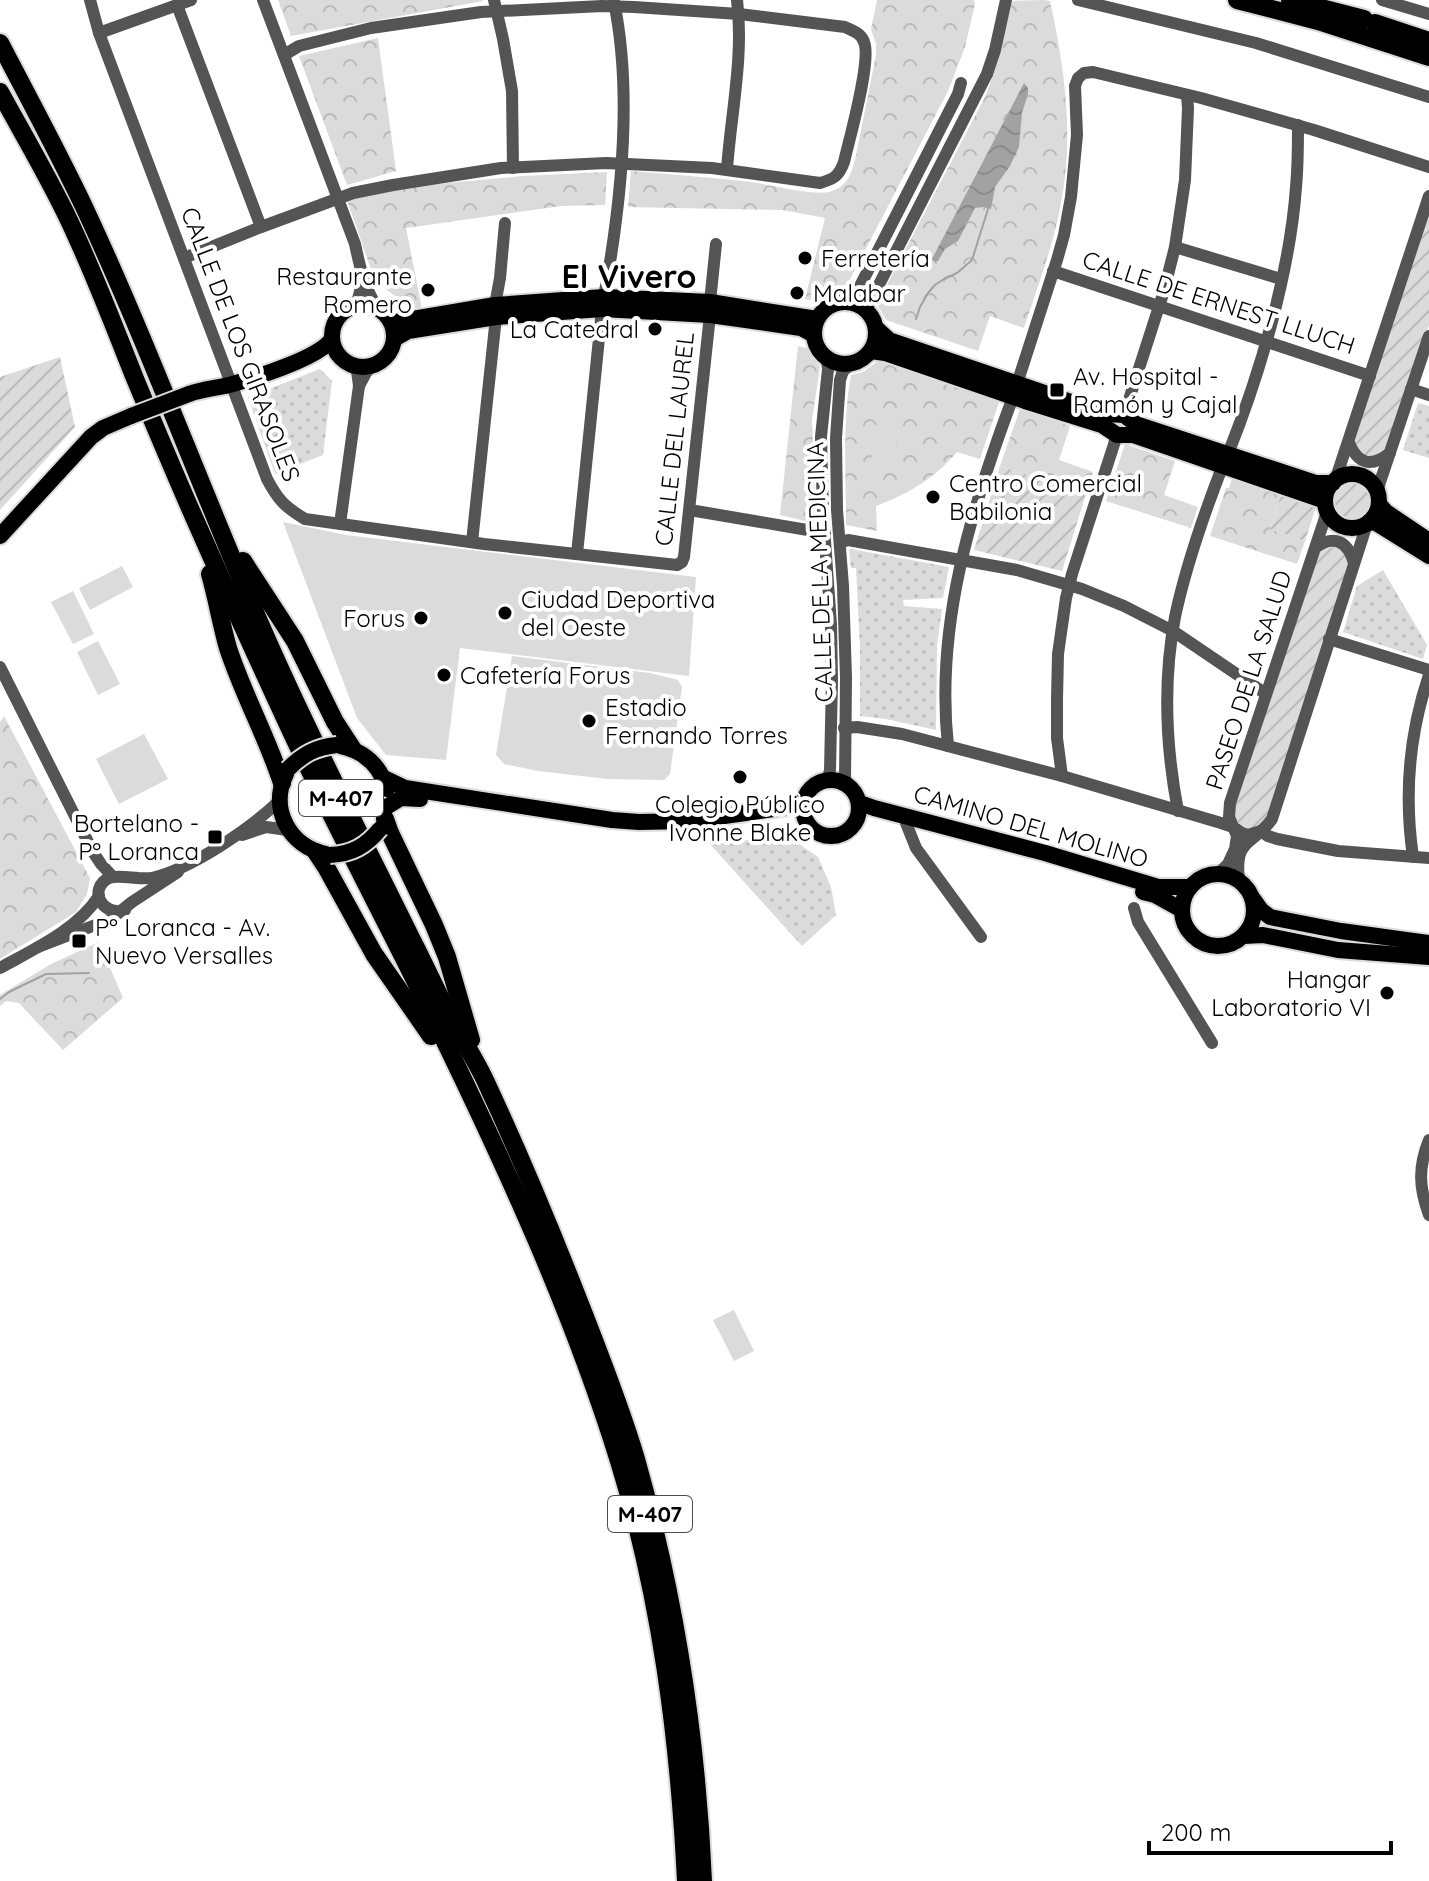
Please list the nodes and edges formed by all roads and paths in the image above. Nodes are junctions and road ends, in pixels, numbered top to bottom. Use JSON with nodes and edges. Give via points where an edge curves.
{"nodes":[{"id":1,"x":90,"y":0,"type":"edge"},
{"id":2,"x":191,"y":0,"type":"edge"},
{"id":3,"x":263,"y":0,"type":"edge"},
{"id":4,"x":737,"y":0,"type":"edge"},
{"id":5,"x":1006,"y":0,"type":"edge"},
{"id":6,"x":1078,"y":0,"type":"edge"},
{"id":7,"x":1237,"y":0,"type":"edge"},
{"id":8,"x":1290,"y":0,"type":"edge"},
{"id":9,"x":1323,"y":0,"type":"edge"},
{"id":10,"x":1382,"y":0,"type":"edge"},
{"id":11,"x":614,"y":3,"type":"edge"},
{"id":12,"x":177,"y":5,"type":"junction"},
{"id":13,"x":496,"y":6,"type":"edge"},
{"id":14,"x":739,"y":14,"type":"junction"},
{"id":15,"x":1429,"y":14,"type":"edge"},
{"id":16,"x":1370,"y":21,"type":"junction"},
{"id":17,"x":99,"y":33,"type":"junction"},
{"id":18,"x":1429,"y":41,"type":"edge"},
{"id":19,"x":0,"y":43,"type":"edge"},
{"id":20,"x":0,"y":54,"type":"edge"},
{"id":21,"x":284,"y":55,"type":"junction"},
{"id":22,"x":1429,"y":57,"type":"edge"},
{"id":23,"x":961,"y":83,"type":"dead end"},
{"id":24,"x":0,"y":95,"type":"edge"},
{"id":25,"x":1187,"y":95,"type":"junction"},
{"id":26,"x":27,"y":96,"type":"junction"},
{"id":27,"x":1429,"y":97,"type":"edge"},
{"id":28,"x":1298,"y":125,"type":"junction"},
{"id":29,"x":620,"y":164,"type":"junction"},
{"id":30,"x":1429,"y":167,"type":"edge"},
{"id":31,"x":513,"y":168,"type":"junction"},
{"id":32,"x":727,"y":169,"type":"junction"},
{"id":33,"x":1429,"y":196,"type":"edge"},
{"id":34,"x":338,"y":198,"type":"junction"},
{"id":35,"x":505,"y":223,"type":"dead end"},
{"id":36,"x":261,"y":227,"type":"junction"},
{"id":37,"x":716,"y":244,"type":"dead end"},
{"id":38,"x":1175,"y":247,"type":"junction"},
{"id":39,"x":184,"y":258,"type":"junction"},
{"id":40,"x":1053,"y":271,"type":"junction"},
{"id":41,"x":1281,"y":279,"type":"junction"},
{"id":42,"x":363,"y":280,"type":"junction"},
{"id":43,"x":847,"y":302,"type":"junction"},
{"id":44,"x":603,"y":303,"type":"junction"},
{"id":45,"x":1159,"y":305,"type":"junction"},
{"id":46,"x":354,"y":306,"type":"junction"},
{"id":47,"x":378,"y":308,"type":"junction"},
{"id":48,"x":710,"y":309,"type":"junction"},
{"id":49,"x":866,"y":310,"type":"junction"},
{"id":50,"x":496,"y":311,"type":"junction"},
{"id":51,"x":390,"y":320,"type":"junction"},
{"id":52,"x":816,"y":327,"type":"junction"},
{"id":53,"x":876,"y":328,"type":"junction"},
{"id":54,"x":1429,"y":336,"type":"edge"},
{"id":55,"x":332,"y":339,"type":"junction"},
{"id":56,"x":394,"y":339,"type":"junction"},
{"id":57,"x":1266,"y":341,"type":"junction"},
{"id":58,"x":871,"y":351,"type":"junction"},
{"id":59,"x":311,"y":356,"type":"junction"},
{"id":60,"x":827,"y":359,"type":"junction"},
{"id":61,"x":345,"y":361,"type":"junction"},
{"id":62,"x":851,"y":364,"type":"junction"},
{"id":63,"x":372,"y":366,"type":"junction"},
{"id":64,"x":1370,"y":376,"type":"junction"},
{"id":65,"x":231,"y":385,"type":"junction"},
{"id":66,"x":359,"y":386,"type":"junction"},
{"id":67,"x":1411,"y":389,"type":"junction"},
{"id":68,"x":1015,"y":391,"type":"junction"},
{"id":69,"x":1429,"y":395,"type":"edge"},
{"id":70,"x":1120,"y":425,"type":"junction"},
{"id":71,"x":1349,"y":443,"type":"junction"},
{"id":72,"x":1390,"y":453,"type":"junction"},
{"id":73,"x":1225,"y":460,"type":"junction"},
{"id":74,"x":1334,"y":482,"type":"junction"},
{"id":75,"x":1378,"y":498,"type":"junction"},
{"id":76,"x":1326,"y":507,"type":"junction"},
{"id":77,"x":690,"y":510,"type":"junction"},
{"id":78,"x":215,"y":515,"type":"junction"},
{"id":79,"x":1368,"y":523,"type":"junction"},
{"id":80,"x":340,"y":524,"type":"junction"},
{"id":81,"x":198,"y":525,"type":"junction"},
{"id":82,"x":825,"y":533,"type":"junction"},
{"id":83,"x":0,"y":536,"type":"edge"},
{"id":84,"x":1429,"y":541,"type":"edge"},
{"id":85,"x":472,"y":542,"type":"junction"},
{"id":86,"x":840,"y":543,"type":"junction"},
{"id":87,"x":1316,"y":547,"type":"junction"},
{"id":88,"x":577,"y":554,"type":"junction"},
{"id":89,"x":1429,"y":556,"type":"edge"},
{"id":90,"x":961,"y":561,"type":"junction"},
{"id":91,"x":1354,"y":563,"type":"junction"},
{"id":92,"x":677,"y":565,"type":"joint"},
{"id":93,"x":1069,"y":585,"type":"junction"},
{"id":94,"x":1173,"y":631,"type":"junction"},
{"id":95,"x":1329,"y":639,"type":"junction"},
{"id":96,"x":0,"y":667,"type":"edge"},
{"id":97,"x":1429,"y":672,"type":"edge"},
{"id":98,"x":1266,"y":694,"type":"junction"},
{"id":99,"x":844,"y":728,"type":"junction"},
{"id":100,"x":948,"y":746,"type":"junction"},
{"id":101,"x":344,"y":747,"type":"junction"},
{"id":102,"x":1062,"y":776,"type":"junction"},
{"id":103,"x":384,"y":778,"type":"junction"},
{"id":104,"x":828,"y":779,"type":"junction"},
{"id":105,"x":845,"y":782,"type":"junction"},
{"id":106,"x":283,"y":785,"type":"junction"},
{"id":107,"x":859,"y":809,"type":"junction"},
{"id":108,"x":803,"y":811,"type":"junction"},
{"id":109,"x":1178,"y":811,"type":"junction"},
{"id":110,"x":384,"y":818,"type":"junction"},
{"id":111,"x":906,"y":823,"type":"junction"},
{"id":112,"x":1233,"y":827,"type":"junction"},
{"id":113,"x":288,"y":830,"type":"junction"},
{"id":114,"x":1261,"y":831,"type":"junction"},
{"id":115,"x":232,"y":839,"type":"junction"},
{"id":116,"x":323,"y":853,"type":"junction"},
{"id":117,"x":1413,"y":857,"type":"junction"},
{"id":118,"x":1429,"y":858,"type":"edge"},
{"id":119,"x":186,"y":865,"type":"junction"},
{"id":120,"x":1219,"y":873,"type":"junction"},
{"id":121,"x":119,"y":877,"type":"junction"},
{"id":122,"x":1239,"y":880,"type":"junction"},
{"id":123,"x":1190,"y":887,"type":"junction"},
{"id":124,"x":99,"y":896,"type":"junction"},
{"id":125,"x":1253,"y":898,"type":"junction"},
{"id":126,"x":128,"y":906,"type":"junction"},
{"id":127,"x":1134,"y":908,"type":"dead end"},
{"id":128,"x":1182,"y":910,"type":"junction"},
{"id":129,"x":1244,"y":936,"type":"junction"},
{"id":130,"x":981,"y":937,"type":"dead end"},
{"id":131,"x":1429,"y":943,"type":"edge"},
{"id":132,"x":38,"y":947,"type":"junction"},
{"id":133,"x":1429,"y":957,"type":"edge"},
{"id":134,"x":0,"y":968,"type":"edge"},
{"id":135,"x":1212,"y":1043,"type":"dead end"},
{"id":136,"x":482,"y":1073,"type":"junction"},
{"id":137,"x":464,"y":1081,"type":"junction"},
{"id":138,"x":1429,"y":1140,"type":"edge"},
{"id":139,"x":1429,"y":1215,"type":"edge"},
{"id":140,"x":686,"y":1881,"type":"edge"},
{"id":141,"x":703,"y":1881,"type":"edge"}],
"edges":[{"from":1,"to":17,"type":"street","name":"CALLE DE LOS GIRASOLES"},
{"from":2,"to":12,"type":"street"},
{"from":3,"to":21,"type":"street"},
{"from":4,"to":14,"type":"street"},
{"from":5,"to":49,"type":"street","via":[[987,74]]},
{"from":6,"to":27,"type":"street","via":[[1256,43]]},
{"from":7,"to":22,"type":"highway"},
{"from":8,"to":16,"type":"highway"},
{"from":9,"to":16,"type":"highway"},
{"from":10,"to":15,"type":"street"},
{"from":11,"to":13,"type":"street"},
{"from":11,"to":14,"type":"street"},
{"from":11,"to":29,"type":"street","via":[[623,66]]},
{"from":12,"to":17,"type":"street"},
{"from":12,"to":36,"type":"street"},
{"from":13,"to":21,"type":"street","via":[[371,28],[299,46]]},
{"from":13,"to":31,"type":"street","via":[[512,91]]},
{"from":14,"to":32,"type":"street"},
{"from":14,"to":32,"type":"street","via":[[845,27],[858,33],[867,60],[840,174],[820,183]]},
{"from":16,"to":18,"type":"highway"},
{"from":17,"to":39,"type":"street","name":"CALLE DE LOS GIRASOLES"},
{"from":19,"to":26,"type":"highway"},
{"from":20,"to":26,"type":"highway","number":"M-407"},
{"from":21,"to":34,"type":"street"},
{"from":23,"to":43,"type":"street","via":[[857,292]]},
{"from":24,"to":81,"type":"highway","number":"M-407","via":[[65,212]]},
{"from":25,"to":28,"type":"street"},
{"from":25,"to":38,"type":"street","via":[[1185,180]]},
{"from":25,"to":40,"type":"street","via":[[1093,72],[1078,78],[1071,197]]},
{"from":26,"to":78,"type":"highway","number":"M-407","via":[[85,210]]},
{"from":28,"to":30,"type":"street"},
{"from":28,"to":41,"type":"street","via":[[1296,188]]},
{"from":29,"to":31,"type":"street"},
{"from":29,"to":32,"type":"street"},
{"from":29,"to":44,"type":"street"},
{"from":31,"to":34,"type":"street"},
{"from":33,"to":64,"type":"street"},
{"from":34,"to":36,"type":"street"},
{"from":34,"to":42,"type":"street"},
{"from":35,"to":50,"type":"street"},
{"from":36,"to":39,"type":"street"},
{"from":37,"to":48,"type":"street","name":"CALLE DEL LAUREL"},
{"from":38,"to":41,"type":"street"},
{"from":38,"to":45,"type":"street"},
{"from":39,"to":65,"type":"street","name":"CALLE DE LOS GIRASOLES"},
{"from":40,"to":45,"type":"street","name":"CALLE DE ERNEST LLUCH"},
{"from":40,"to":68,"type":"street"},
{"from":41,"to":57,"type":"street"},
{"from":42,"to":46,"type":"street"},
{"from":42,"to":47,"type":"street"},
{"from":43,"to":49,"type":"main road"},
{"from":43,"to":52,"type":"main road","via":[[828,307]]},
{"from":44,"to":48,"type":"main road"},
{"from":44,"to":50,"type":"main road"},
{"from":44,"to":88,"type":"street"},
{"from":45,"to":57,"type":"street","name":"CALLE DE ERNEST LLUCH"},
{"from":45,"to":70,"type":"street"},
{"from":46,"to":47,"type":"main road"},
{"from":46,"to":55,"type":"main road","via":[[337,319]]},
{"from":47,"to":51,"type":"main road"},
{"from":48,"to":52,"type":"main road"},
{"from":48,"to":77,"type":"street","name":"CALLE DEL LAUREL"},
{"from":49,"to":53,"type":"main road"},
{"from":50,"to":51,"type":"main road"},
{"from":50,"to":56,"type":"main road","via":[[408,331]]},
{"from":50,"to":85,"type":"street"},
{"from":51,"to":56,"type":"main road"},
{"from":52,"to":60,"type":"main road","via":[[819,350]]},
{"from":53,"to":58,"type":"main road"},
{"from":53,"to":68,"type":"main road","via":[[889,340]]},
{"from":54,"to":67,"type":"street"},
{"from":55,"to":59,"type":"main road"},
{"from":55,"to":61,"type":"main road"},
{"from":56,"to":63,"type":"main road","via":[[391,351]]},
{"from":57,"to":64,"type":"street","name":"CALLE DE ERNEST LLUCH"},
{"from":57,"to":73,"type":"street"},
{"from":58,"to":62,"type":"main road"},
{"from":58,"to":68,"type":"main road"},
{"from":59,"to":61,"type":"main road"},
{"from":59,"to":65,"type":"main road"},
{"from":60,"to":62,"type":"main road"},
{"from":60,"to":82,"type":"street","via":[[821,437]]},
{"from":61,"to":63,"type":"main road"},
{"from":61,"to":66,"type":"street","via":[[357,371]]},
{"from":62,"to":86,"type":"street","name":"CALLE DE LA MEDICINA","via":[[843,371],[838,398]]},
{"from":63,"to":66,"type":"street"},
{"from":64,"to":71,"type":"street"},
{"from":65,"to":80,"type":"street","name":"CALLE DE LOS GIRASOLES","via":[[276,497],[305,519]]},
{"from":65,"to":83,"type":"main road","bridge":true,"via":[[189,394],[103,428]]},
{"from":66,"to":80,"type":"street"},
{"from":67,"to":69,"type":"street"},
{"from":67,"to":72,"type":"street"},
{"from":68,"to":70,"type":"main road","via":[[1106,414]]},
{"from":68,"to":90,"type":"street"},
{"from":70,"to":73,"type":"main road","via":[[1136,424]]},
{"from":70,"to":93,"type":"street"},
{"from":71,"to":72,"type":"street","via":[[1358,458],[1369,462]]},
{"from":71,"to":74,"type":"street"},
{"from":72,"to":75,"type":"street"},
{"from":73,"to":74,"type":"main road","via":[[1316,483]]},
{"from":73,"to":76,"type":"main road"},
{"from":73,"to":94,"type":"street","via":[[1187,566]]},
{"from":74,"to":75,"type":"main road","via":[[1352,474],[1362,476]]},
{"from":74,"to":76,"type":"main road"},
{"from":75,"to":79,"type":"main road"},
{"from":75,"to":84,"type":"main road","via":[[1386,512]]},
{"from":76,"to":79,"type":"main road","via":[[1342,526],[1352,529]]},
{"from":76,"to":87,"type":"street","name":"PASEO DE LA SALUD"},
{"from":77,"to":82,"type":"street"},
{"from":77,"to":92,"type":"street","name":"CALLE DEL LAUREL","via":[[684,557]]},
{"from":78,"to":101,"type":"highway","via":[[295,641]]},
{"from":78,"to":136,"type":"highway","number":"M-407","via":[[303,718]]},
{"from":79,"to":89,"type":"main road"},
{"from":79,"to":91,"type":"street"},
{"from":80,"to":85,"type":"street","name":"CALLE DE LOS GIRASOLES"},
{"from":81,"to":106,"type":"highway","via":[[228,646]]},
{"from":81,"to":137,"type":"highway","number":"M-407","via":[[296,743]]},
{"from":82,"to":104,"type":"street","via":[[832,680]]},
{"from":85,"to":88,"type":"street","name":"CALLE DE LOS GIRASOLES"},
{"from":86,"to":90,"type":"street","via":[[848,540]]},
{"from":86,"to":99,"type":"street","name":"CALLE DE LA MEDICINA"},
{"from":87,"to":91,"type":"street","name":"PASEO DE LA SALUD","via":[[1327,541],[1342,543]]},
{"from":87,"to":98,"type":"street","name":"PASEO DE LA SALUD"},
{"from":88,"to":92,"type":"street","name":"CALLE DE LOS GIRASOLES"},
{"from":90,"to":93,"type":"street"},
{"from":90,"to":100,"type":"street","via":[[946,669]]},
{"from":91,"to":95,"type":"street"},
{"from":93,"to":94,"type":"street"},
{"from":93,"to":102,"type":"street","via":[[1058,654]]},
{"from":94,"to":98,"type":"street"},
{"from":94,"to":109,"type":"street","via":[[1167,706]]},
{"from":95,"to":97,"type":"street"},
{"from":95,"to":114,"type":"street","via":[[1272,819]]},
{"from":96,"to":121,"type":"street","via":[[93,852]]},
{"from":97,"to":117,"type":"street","via":[[1408,772]]},
{"from":98,"to":112,"type":"street","name":"PASEO DE LA SALUD","via":[[1230,803]]},
{"from":99,"to":100,"type":"street"},
{"from":99,"to":105,"type":"street","name":"CALLE DE LA MEDICINA"},
{"from":100,"to":102,"type":"street"},
{"from":101,"to":103,"type":"main road","via":[[365,755]]},
{"from":101,"to":106,"type":"main road","bridge":true,"via":[[320,747],[301,756]]},
{"from":102,"to":109,"type":"street"},
{"from":103,"to":108,"type":"main road","via":[[405,788],[612,820],[689,821]]},
{"from":103,"to":110,"type":"main road"},
{"from":104,"to":105,"type":"main road"},
{"from":104,"to":108,"type":"main road","via":[[810,788]]},
{"from":105,"to":107,"type":"main road","via":[[855,792]]},
{"from":106,"to":113,"type":"main road","via":[[281,815]]},
{"from":106,"to":115,"type":"street","via":[[264,815]]},
{"from":107,"to":108,"type":"main road","via":[[853,826],[831,836],[809,827]]},
{"from":107,"to":111,"type":"main road","name":"CAMINO DEL MOLINO"},
{"from":107,"to":123,"type":"main road","name":"CAMINO DEL MOLINO","via":[[1045,853],[1158,887]]},
{"from":108,"to":110,"type":"main road","via":[[674,831],[639,831],[401,798]]},
{"from":109,"to":112,"type":"street"},
{"from":110,"to":116,"type":"main road","bridge":true,"via":[[369,842],[357,850]]},
{"from":110,"to":136,"type":"highway","via":[[447,957]]},
{"from":111,"to":128,"type":"main road","name":"CAMINO DEL MOLINO","via":[[1155,895]]},
{"from":111,"to":130,"type":"street","name":"CAMINO DEL MOLINO","via":[[916,848]]},
{"from":112,"to":114,"type":"street","name":"PASEO DE LA SALUD","via":[[1248,835]]},
{"from":112,"to":120,"type":"street","name":"PASEO DE LA SALUD","via":[[1235,849]]},
{"from":113,"to":115,"type":"street","via":[[266,827]]},
{"from":113,"to":116,"type":"main road","via":[[303,845]]},
{"from":114,"to":117,"type":"street","name":"PASEO DE LA SALUD","via":[[1338,851]]},
{"from":114,"to":122,"type":"street","via":[[1241,851]]},
{"from":115,"to":119,"type":"street"},
{"from":116,"to":137,"type":"highway","via":[[374,954]]},
{"from":117,"to":118,"type":"street","name":"PASEO DE LA SALUD"},
{"from":119,"to":121,"type":"street","via":[[151,878]]},
{"from":119,"to":126,"type":"street"},
{"from":120,"to":122,"type":"main road"},
{"from":120,"to":123,"type":"main road"},
{"from":121,"to":124,"type":"street","via":[[104,881]]},
{"from":121,"to":126,"type":"street","via":[[133,888]]},
{"from":122,"to":125,"type":"main road"},
{"from":123,"to":128,"type":"main road"},
{"from":124,"to":126,"type":"street","via":[[109,910],[119,912]]},
{"from":124,"to":132,"type":"street","via":[[75,922]]},
{"from":125,"to":129,"type":"main road","via":[[1252,925]]},
{"from":125,"to":131,"type":"main road","via":[[1270,917]]},
{"from":126,"to":132,"type":"street","via":[[111,919]]},
{"from":127,"to":135,"type":"street"},
{"from":128,"to":129,"type":"main road","via":[[1186,928],[1207,945],[1233,944]]},
{"from":129,"to":133,"type":"main road"},
{"from":132,"to":134,"type":"street"},
{"from":136,"to":141,"type":"highway","number":"M-407","via":[[567,1270],[635,1456],[679,1651],[700,1811]]},
{"from":137,"to":140,"type":"highway","number":"M-407","via":[[590,1375],[645,1555],[675,1733]]},
{"from":138,"to":139,"type":"street","via":[[1420,1171]]}]}
